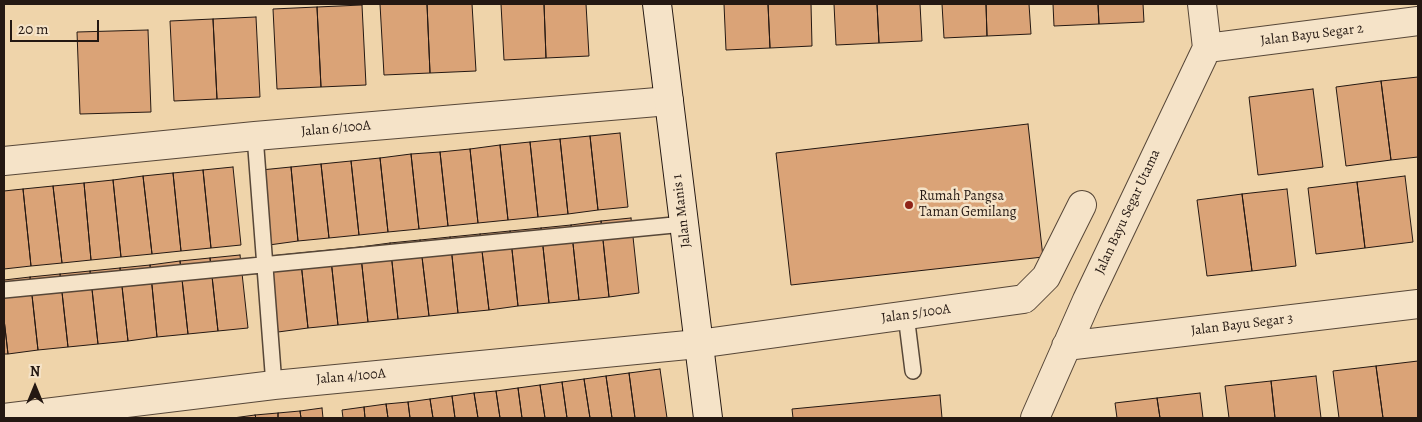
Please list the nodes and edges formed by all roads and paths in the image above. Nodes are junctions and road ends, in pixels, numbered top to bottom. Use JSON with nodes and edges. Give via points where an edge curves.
{"nodes":[{"id":1,"x":658,"y":4,"type":"edge"},
{"id":2,"x":1202,"y":4,"type":"edge"},
{"id":3,"x":1418,"y":21,"type":"edge"},
{"id":4,"x":1207,"y":48,"type":"junction"},
{"id":5,"x":669,"y":101,"type":"junction"},
{"id":6,"x":255,"y":136,"type":"junction"},
{"id":7,"x":4,"y":160,"type":"edge"},
{"id":8,"x":1082,"y":205,"type":"dead end"},
{"id":9,"x":684,"y":224,"type":"junction"},
{"id":10,"x":266,"y":265,"type":"junction"},
{"id":11,"x":4,"y":290,"type":"edge"},
{"id":12,"x":1418,"y":304,"type":"edge"},
{"id":13,"x":906,"y":316,"type":"junction"},
{"id":14,"x":698,"y":344,"type":"junction"},
{"id":15,"x":1066,"y":346,"type":"junction"},
{"id":16,"x":913,"y":371,"type":"dead end"},
{"id":17,"x":274,"y":385,"type":"junction"},
{"id":18,"x":42,"y":416,"type":"edge"},
{"id":19,"x":4,"y":418,"type":"edge"},
{"id":20,"x":708,"y":418,"type":"edge"},
{"id":21,"x":1035,"y":418,"type":"edge"}],
"edges":[{"from":1,"to":5,"type":"street","name":"Jalan Manis 1"},
{"from":2,"to":4,"type":"street"},
{"from":3,"to":4,"type":"street","name":"Jalan Bayu Segar 2"},
{"from":4,"to":15,"type":"street","name":"Jalan Bayu Segar Utama"},
{"from":5,"to":6,"type":"street","name":"Jalan 6/100A"},
{"from":5,"to":9,"type":"street","name":"Jalan Manis 1"},
{"from":6,"to":7,"type":"street","name":"Jalan 6/100A"},
{"from":6,"to":10,"type":"lane"},
{"from":8,"to":13,"type":"street","name":"Jalan 5/100A","via":[[1046,278],[1024,299]]},
{"from":9,"to":10,"type":"lane"},
{"from":9,"to":14,"type":"street","name":"Jalan Manis 1"},
{"from":10,"to":11,"type":"lane"},
{"from":10,"to":17,"type":"lane"},
{"from":12,"to":15,"type":"street","name":"Jalan Bayu Segar 3"},
{"from":13,"to":14,"type":"street","name":"Jalan 5/100A"},
{"from":13,"to":16,"type":"lane"},
{"from":14,"to":17,"type":"street","name":"Jalan 4/100A"},
{"from":14,"to":20,"type":"street","name":"Jalan Manis 1"},
{"from":15,"to":21,"type":"street","name":"Jalan Bayu Segar Utama"},
{"from":17,"to":18,"type":"street","name":"Jalan 4/100A"},
{"from":18,"to":19,"type":"street","name":"Jalan 4/100A"}]}
